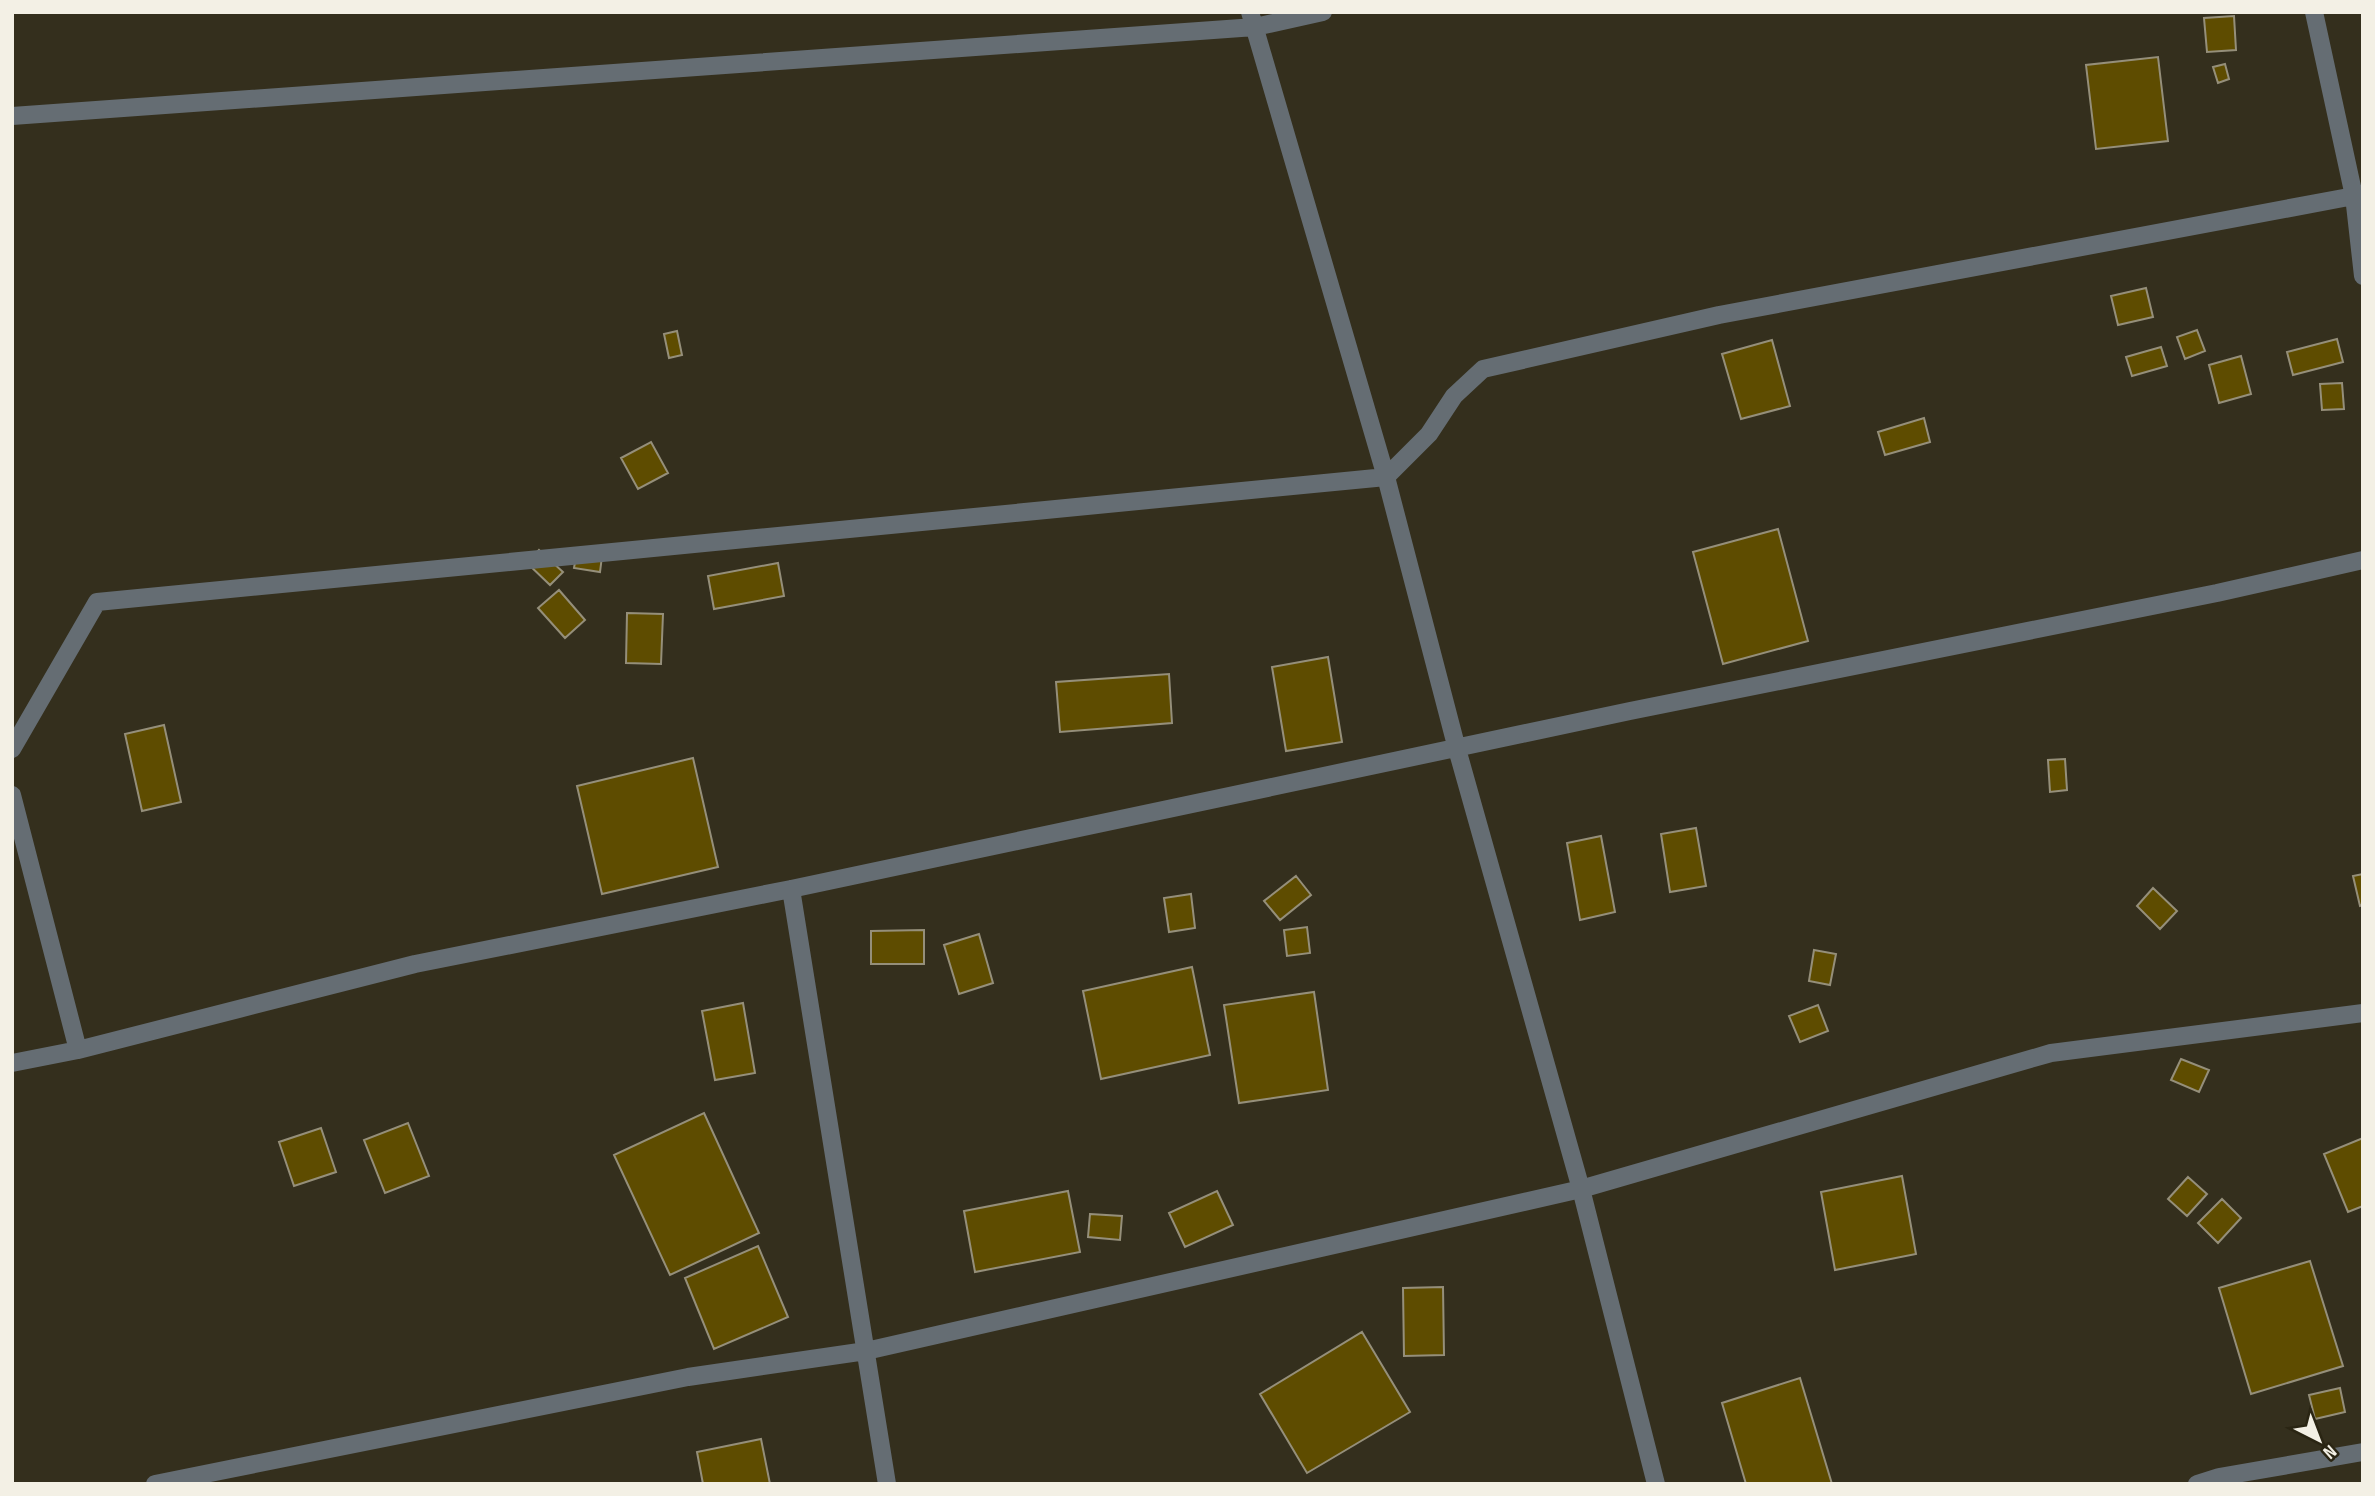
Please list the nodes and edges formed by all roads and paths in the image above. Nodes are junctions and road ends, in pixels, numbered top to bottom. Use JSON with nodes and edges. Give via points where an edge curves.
{"nodes":[{"id":1,"x":1323,"y":12,"type":"edge"},
{"id":2,"x":2314,"y":12,"type":"edge"},
{"id":3,"x":1253,"y":20,"type":"edge"},
{"id":4,"x":12,"y":116,"type":"edge"},
{"id":5,"x":2358,"y":195,"type":"edge"},
{"id":6,"x":2363,"y":276,"type":"edge"},
{"id":7,"x":1386,"y":477,"type":"junction"},
{"id":8,"x":2363,"y":560,"type":"edge"},
{"id":9,"x":12,"y":749,"type":"edge"},
{"id":10,"x":1457,"y":749,"type":"junction"},
{"id":11,"x":12,"y":795,"type":"edge"},
{"id":12,"x":791,"y":889,"type":"junction"},
{"id":13,"x":2363,"y":1013,"type":"edge"},
{"id":14,"x":78,"y":1050,"type":"junction"},
{"id":15,"x":12,"y":1063,"type":"edge"},
{"id":16,"x":1581,"y":1189,"type":"junction"},
{"id":17,"x":866,"y":1352,"type":"junction"},
{"id":18,"x":2363,"y":1452,"type":"edge"},
{"id":19,"x":193,"y":1480,"type":"edge"},
{"id":20,"x":155,"y":1484,"type":"edge"},
{"id":21,"x":887,"y":1484,"type":"edge"},
{"id":22,"x":1656,"y":1484,"type":"edge"},
{"id":23,"x":2197,"y":1484,"type":"edge"}],
"edges":[{"from":1,"to":3,"type":"street"},
{"from":2,"to":5,"type":"street"},
{"from":3,"to":4,"type":"street"},
{"from":3,"to":7,"type":"street"},
{"from":5,"to":6,"type":"street"},
{"from":5,"to":7,"type":"street","via":[[1719,315],[1483,369],[1454,396],[1429,434]]},
{"from":7,"to":9,"type":"street","via":[[97,602]]},
{"from":7,"to":10,"type":"street"},
{"from":8,"to":10,"type":"street"},
{"from":10,"to":12,"type":"street"},
{"from":10,"to":16,"type":"street"},
{"from":11,"to":14,"type":"street"},
{"from":12,"to":14,"type":"street","via":[[415,964]]},
{"from":12,"to":17,"type":"street"},
{"from":13,"to":16,"type":"street","via":[[2051,1053]]},
{"from":14,"to":15,"type":"street"},
{"from":16,"to":17,"type":"street"},
{"from":16,"to":22,"type":"street"},
{"from":17,"to":19,"type":"street","via":[[688,1377]]},
{"from":17,"to":21,"type":"street"},
{"from":18,"to":23,"type":"street"},
{"from":19,"to":20,"type":"street"}]}
